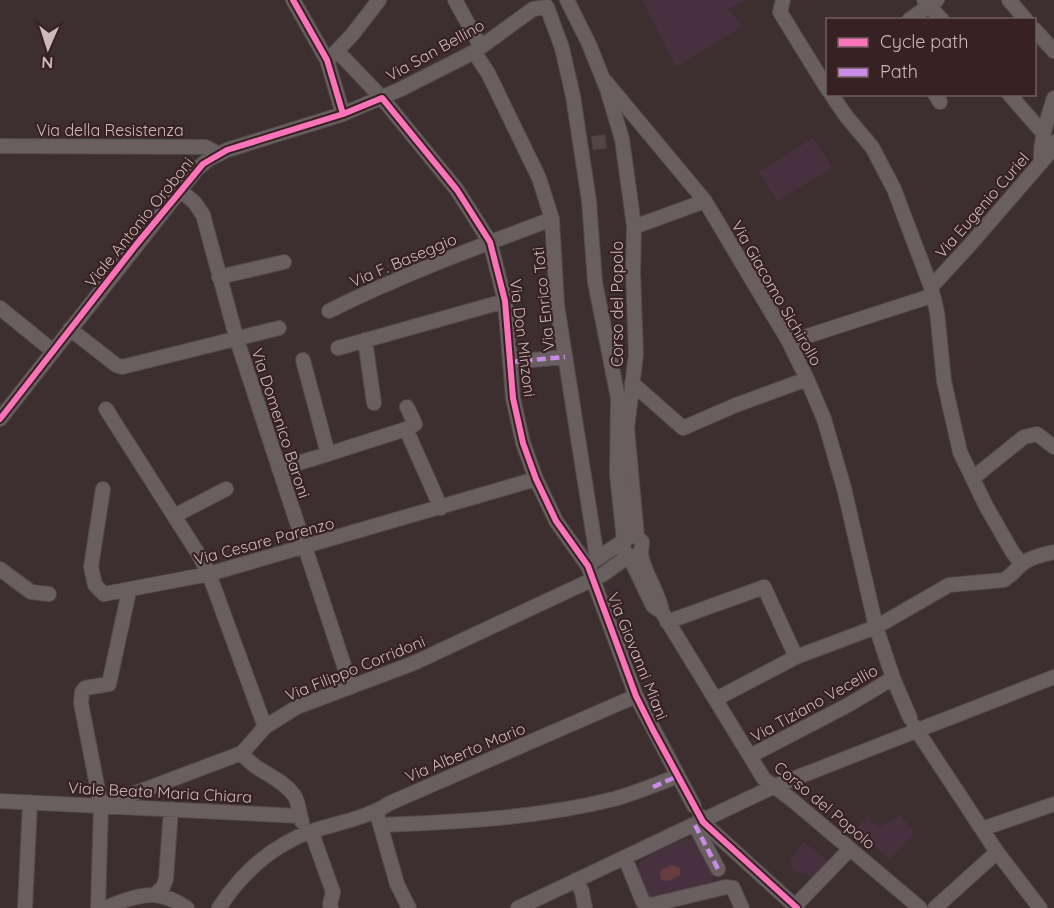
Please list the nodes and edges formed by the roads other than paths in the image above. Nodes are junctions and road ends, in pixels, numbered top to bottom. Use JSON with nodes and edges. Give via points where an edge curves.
{"nodes":[{"id":1,"x":293,"y":0,"type":"edge"},
{"id":2,"x":379,"y":0,"type":"edge"},
{"id":3,"x":455,"y":0,"type":"edge"},
{"id":4,"x":567,"y":0,"type":"edge"},
{"id":5,"x":1009,"y":0,"type":"edge"},
{"id":6,"x":930,"y":2,"type":"edge"},
{"id":7,"x":541,"y":4,"type":"edge"},
{"id":8,"x":779,"y":4,"type":"edge"},
{"id":9,"x":911,"y":18,"type":"edge"},
{"id":10,"x":941,"y":18,"type":"edge"},
{"id":11,"x":1024,"y":18,"type":"edge"},
{"id":12,"x":1036,"y":30,"type":"edge"},
{"id":13,"x":478,"y":49,"type":"junction"},
{"id":14,"x":1054,"y":51,"type":"edge"},
{"id":15,"x":331,"y":56,"type":"junction"},
{"id":16,"x":823,"y":73,"type":"edge"},
{"id":17,"x":603,"y":78,"type":"junction"},
{"id":18,"x":832,"y":96,"type":"edge"},
{"id":19,"x":1011,"y":96,"type":"edge"},
{"id":20,"x":381,"y":98,"type":"junction"},
{"id":21,"x":1054,"y":98,"type":"edge"},
{"id":22,"x":343,"y":114,"type":"junction"},
{"id":23,"x":1049,"y":137,"type":"edge"},
{"id":24,"x":0,"y":146,"type":"edge"},
{"id":25,"x":219,"y":154,"type":"junction"},
{"id":26,"x":180,"y":190,"type":"junction"},
{"id":27,"x":705,"y":201,"type":"junction"},
{"id":28,"x":552,"y":219,"type":"junction"},
{"id":29,"x":634,"y":227,"type":"junction"},
{"id":30,"x":490,"y":242,"type":"junction"},
{"id":31,"x":284,"y":262,"type":"dead end"},
{"id":32,"x":219,"y":277,"type":"junction"},
{"id":33,"x":931,"y":290,"type":"junction"},
{"id":34,"x":505,"y":301,"type":"junction"},
{"id":35,"x":0,"y":308,"type":"edge"},
{"id":36,"x":329,"y":311,"type":"dead end"},
{"id":37,"x":279,"y":328,"type":"dead end"},
{"id":38,"x":70,"y":329,"type":"junction"},
{"id":39,"x":237,"y":340,"type":"junction"},
{"id":40,"x":365,"y":340,"type":"junction"},
{"id":41,"x":789,"y":342,"type":"junction"},
{"id":42,"x":338,"y":348,"type":"dead end"},
{"id":43,"x":53,"y":351,"type":"junction"},
{"id":44,"x":565,"y":357,"type":"junction"},
{"id":45,"x":303,"y":360,"type":"dead end"},
{"id":46,"x":510,"y":362,"type":"junction"},
{"id":47,"x":807,"y":379,"type":"junction"},
{"id":48,"x":632,"y":383,"type":"junction"},
{"id":49,"x":374,"y":403,"type":"dead end"},
{"id":50,"x":407,"y":406,"type":"dead end"},
{"id":51,"x":106,"y":409,"type":"dead end"},
{"id":52,"x":0,"y":419,"type":"edge"},
{"id":53,"x":406,"y":429,"type":"junction"},
{"id":54,"x":1054,"y":447,"type":"edge"},
{"id":55,"x":328,"y":454,"type":"junction"},
{"id":56,"x":279,"y":469,"type":"junction"},
{"id":57,"x":973,"y":478,"type":"junction"},
{"id":58,"x":536,"y":479,"type":"junction"},
{"id":59,"x":103,"y":489,"type":"dead end"},
{"id":60,"x":226,"y":489,"type":"dead end"},
{"id":61,"x":441,"y":508,"type":"junction"},
{"id":62,"x":174,"y":516,"type":"junction"},
{"id":63,"x":631,"y":539,"type":"junction"},
{"id":64,"x":305,"y":548,"type":"junction"},
{"id":65,"x":1054,"y":552,"type":"edge"},
{"id":66,"x":635,"y":554,"type":"junction"},
{"id":67,"x":1022,"y":564,"type":"junction"},
{"id":68,"x":593,"y":567,"type":"junction"},
{"id":69,"x":0,"y":569,"type":"edge"},
{"id":70,"x":209,"y":574,"type":"junction"},
{"id":71,"x":129,"y":591,"type":"junction"},
{"id":72,"x":49,"y":594,"type":"dead end"},
{"id":73,"x":665,"y":617,"type":"junction"},
{"id":74,"x":876,"y":627,"type":"junction"},
{"id":75,"x":796,"y":657,"type":"junction"},
{"id":76,"x":1054,"y":677,"type":"edge"},
{"id":77,"x":892,"y":678,"type":"junction"},
{"id":78,"x":351,"y":687,"type":"junction"},
{"id":79,"x":636,"y":696,"type":"junction"},
{"id":80,"x":716,"y":699,"type":"junction"},
{"id":81,"x":913,"y":725,"type":"junction"},
{"id":82,"x":265,"y":727,"type":"junction"},
{"id":83,"x":242,"y":753,"type":"junction"},
{"id":84,"x":750,"y":756,"type":"junction"},
{"id":85,"x":676,"y":772,"type":"junction"},
{"id":86,"x":775,"y":786,"type":"junction"},
{"id":87,"x":0,"y":801,"type":"edge"},
{"id":88,"x":30,"y":802,"type":"junction"},
{"id":89,"x":1054,"y":804,"type":"edge"},
{"id":90,"x":101,"y":806,"type":"junction"},
{"id":91,"x":171,"y":809,"type":"junction"},
{"id":92,"x":299,"y":816,"type":"junction"},
{"id":93,"x":698,"y":817,"type":"junction"},
{"id":94,"x":379,"y":818,"type":"junction"},
{"id":95,"x":982,"y":829,"type":"junction"},
{"id":96,"x":310,"y":832,"type":"junction"},
{"id":97,"x":850,"y":849,"type":"junction"},
{"id":98,"x":998,"y":852,"type":"junction"},
{"id":99,"x":739,"y":856,"type":"junction"},
{"id":100,"x":626,"y":858,"type":"junction"},
{"id":101,"x":718,"y":869,"type":"junction"},
{"id":102,"x":576,"y":880,"type":"junction"},
{"id":103,"x":726,"y":886,"type":"junction"},
{"id":104,"x":156,"y":894,"type":"junction"},
{"id":105,"x":796,"y":907,"type":"edge"},
{"id":106,"x":25,"y":908,"type":"edge"},
{"id":107,"x":98,"y":908,"type":"edge"},
{"id":108,"x":105,"y":908,"type":"edge"},
{"id":109,"x":187,"y":908,"type":"edge"},
{"id":110,"x":219,"y":908,"type":"edge"},
{"id":111,"x":331,"y":908,"type":"edge"},
{"id":112,"x":409,"y":908,"type":"edge"},
{"id":113,"x":518,"y":908,"type":"edge"},
{"id":114,"x":585,"y":908,"type":"edge"},
{"id":115,"x":742,"y":908,"type":"edge"},
{"id":116,"x":920,"y":908,"type":"edge"},
{"id":117,"x":935,"y":908,"type":"edge"},
{"id":118,"x":1040,"y":908,"type":"edge"}],
"edges":[{"from":1,"to":15,"type":"street"},
{"from":2,"to":15,"type":"street"},
{"from":3,"to":13,"type":"street","name":"Via Enrico Toti"},
{"from":4,"to":7,"type":"street","name":"Via San Bellino","via":[[554,9]]},
{"from":4,"to":17,"type":"street","name":"Corso del Popolo"},
{"from":5,"to":11,"type":"street"},
{"from":6,"to":9,"type":"street"},
{"from":6,"to":10,"type":"street"},
{"from":7,"to":13,"type":"street","name":"Via San Bellino"},
{"from":7,"to":63,"type":"street","name":"Corso del Popolo","via":[[562,48],[586,143],[595,282],[618,398],[617,474]]},
{"from":8,"to":16,"type":"street"},
{"from":12,"to":14,"type":"street"},
{"from":13,"to":20,"type":"street","name":"Via San Bellino"},
{"from":13,"to":28,"type":"street","name":"Via Enrico Toti","via":[[539,178]]},
{"from":15,"to":20,"type":"street","name":"Via Don Minzoni","via":[[341,55]]},
{"from":15,"to":22,"type":"street"},
{"from":17,"to":27,"type":"street","name":"Via Giacomo Sichirollo"},
{"from":17,"to":29,"type":"street","name":"Corso del Popolo"},
{"from":18,"to":33,"type":"street","via":[[872,147],[894,189]]},
{"from":19,"to":23,"type":"street"},
{"from":20,"to":22,"type":"street","name":"Viale Antonio Oroboni"},
{"from":20,"to":30,"type":"street","name":"Via Don Minzoni","via":[[457,190]]},
{"from":21,"to":23,"type":"street"},
{"from":22,"to":25,"type":"street","name":"Viale Antonio Oroboni"},
{"from":23,"to":33,"type":"street","name":"Via Eugenio Curiel","via":[[1040,148],[1041,163]]},
{"from":24,"to":25,"type":"street","name":"Via della Resistenza","via":[[205,147]]},
{"from":25,"to":26,"type":"street","name":"Viale Antonio Oroboni","via":[[197,170]]},
{"from":26,"to":32,"type":"street","name":"Via Domenico Baroni","via":[[203,215]]},
{"from":26,"to":38,"type":"street","name":"Viale Antonio Oroboni"},
{"from":27,"to":29,"type":"street"},
{"from":27,"to":41,"type":"street","name":"Via Giacomo Sichirollo"},
{"from":28,"to":30,"type":"street","name":"Via F. Baseggio"},
{"from":28,"to":44,"type":"street","name":"Via Enrico Toti","via":[[557,305]]},
{"from":29,"to":48,"type":"street","name":"Corso del Popolo","via":[[636,354]]},
{"from":30,"to":34,"type":"street","name":"Via Don Minzoni"},
{"from":30,"to":36,"type":"street","name":"Via F. Baseggio"},
{"from":31,"to":32,"type":"street"},
{"from":32,"to":39,"type":"street","name":"Via Domenico Baroni"},
{"from":33,"to":41,"type":"street","via":[[925,298]]},
{"from":33,"to":57,"type":"street","via":[[952,421],[960,452]]},
{"from":34,"to":40,"type":"street"},
{"from":34,"to":46,"type":"street","name":"Via Don Minzoni"},
{"from":35,"to":43,"type":"street"},
{"from":37,"to":39,"type":"street","name":"Via Domenico Baroni"},
{"from":38,"to":39,"type":"street","via":[[122,367]]},
{"from":38,"to":43,"type":"street","name":"Viale Antonio Oroboni"},
{"from":39,"to":56,"type":"street","name":"Via Domenico Baroni"},
{"from":40,"to":42,"type":"street"},
{"from":40,"to":49,"type":"street"},
{"from":41,"to":47,"type":"street","name":"Via Giacomo Sichirollo"},
{"from":43,"to":52,"type":"street","name":"Viale Antonio Oroboni"},
{"from":44,"to":46,"type":"street"},
{"from":44,"to":68,"type":"street","name":"Via Enrico Toti"},
{"from":45,"to":55,"type":"street"},
{"from":46,"to":58,"type":"street","name":"Via Don Minzoni","via":[[513,398]]},
{"from":47,"to":48,"type":"street","via":[[684,428]]},
{"from":47,"to":74,"type":"street","name":"Via Giacomo Sichirollo","via":[[824,419],[844,488]]},
{"from":48,"to":63,"type":"street","name":"Corso del Popolo","via":[[627,428]]},
{"from":50,"to":53,"type":"street","via":[[415,424]]},
{"from":51,"to":62,"type":"street"},
{"from":53,"to":55,"type":"street"},
{"from":53,"to":61,"type":"street"},
{"from":54,"to":57,"type":"street","via":[[1036,434],[1024,437]]},
{"from":55,"to":56,"type":"street"},
{"from":56,"to":64,"type":"street","name":"Via Domenico Baroni"},
{"from":57,"to":67,"type":"street"},
{"from":58,"to":61,"type":"street","name":"Via Cesare Parenzo"},
{"from":58,"to":68,"type":"street","name":"Via Don Minzoni","via":[[556,521]]},
{"from":59,"to":71,"type":"street","name":"Via Cesare Parenzo","via":[[91,567],[94,585],[104,594]]},
{"from":60,"to":62,"type":"street"},
{"from":61,"to":64,"type":"street","name":"Via Cesare Parenzo"},
{"from":62,"to":70,"type":"street"},
{"from":63,"to":66,"type":"street","name":"Corso del Popolo","via":[[642,542]]},
{"from":63,"to":68,"type":"street"},
{"from":64,"to":70,"type":"street","name":"Via Cesare Parenzo"},
{"from":64,"to":78,"type":"street","name":"Via Domenico Baroni"},
{"from":65,"to":67,"type":"street"},
{"from":66,"to":68,"type":"street","via":[[602,575]]},
{"from":66,"to":73,"type":"street","name":"Corso del Popolo"},
{"from":67,"to":74,"type":"street","via":[[1004,580],[949,585]]},
{"from":68,"to":78,"type":"street","name":"Via Filippo Corridoni","via":[[414,663]]},
{"from":68,"to":79,"type":"street","name":"Via Giovanni Miani"},
{"from":69,"to":72,"type":"street","via":[[31,592]]},
{"from":70,"to":71,"type":"street","name":"Via Cesare Parenzo"},
{"from":70,"to":82,"type":"street"},
{"from":71,"to":90,"type":"street","via":[[109,684],[82,692]]},
{"from":73,"to":75,"type":"street","via":[[764,587]]},
{"from":73,"to":80,"type":"street","name":"Corso del Popolo"},
{"from":74,"to":75,"type":"street"},
{"from":74,"to":77,"type":"street","name":"Via Giacomo Sichirollo"},
{"from":75,"to":80,"type":"street"},
{"from":76,"to":81,"type":"street"},
{"from":77,"to":81,"type":"street","name":"Via Giacomo Sichirollo"},
{"from":77,"to":84,"type":"street","name":"Via Tiziano Vecellio"},
{"from":78,"to":82,"type":"street","name":"Via Filippo Corridoni","via":[[297,706]]},
{"from":79,"to":85,"type":"street","name":"Via Giovanni Miani"},
{"from":79,"to":94,"type":"street","name":"Via Alberto Mario","via":[[390,803]]},
{"from":80,"to":84,"type":"street","name":"Corso del Popolo"},
{"from":81,"to":86,"type":"street"},
{"from":81,"to":95,"type":"street","name":"Via Giacomo Sichirollo"},
{"from":82,"to":83,"type":"street","name":"Via Filippo Corridoni"},
{"from":83,"to":90,"type":"street","name":"Via Filippo Corridoni"},
{"from":83,"to":92,"type":"street","via":[[295,796]]},
{"from":84,"to":86,"type":"street","name":"Corso del Popolo","via":[[764,779]]},
{"from":85,"to":93,"type":"street","name":"Via Giovanni Miani"},
{"from":85,"to":94,"type":"street","via":[[653,787],[614,799],[505,818]]},
{"from":86,"to":93,"type":"street"},
{"from":86,"to":97,"type":"street","name":"Corso del Popolo"},
{"from":87,"to":88,"type":"street","name":"Viale Beata Maria Chiara"},
{"from":88,"to":90,"type":"street","name":"Viale Beata Maria Chiara"},
{"from":88,"to":106,"type":"street"},
{"from":89,"to":95,"type":"street"},
{"from":90,"to":91,"type":"street","name":"Viale Beata Maria Chiara"},
{"from":90,"to":107,"type":"street"},
{"from":91,"to":92,"type":"street","name":"Viale Beata Maria Chiara"},
{"from":91,"to":104,"type":"street","via":[[166,879]]},
{"from":92,"to":96,"type":"street"},
{"from":93,"to":99,"type":"street"},
{"from":93,"to":100,"type":"street"},
{"from":93,"to":101,"type":"street","name":"Via Giovanni Miani"},
{"from":94,"to":96,"type":"street","name":"Via Alberto Mario"},
{"from":94,"to":112,"type":"street","via":[[397,884]]},
{"from":95,"to":98,"type":"street","name":"Via Giacomo Sichirollo"},
{"from":96,"to":110,"type":"street","name":"Via Alberto Mario","via":[[276,847],[250,869]]},
{"from":96,"to":111,"type":"street","via":[[333,892]]},
{"from":97,"to":105,"type":"street"},
{"from":97,"to":116,"type":"street","name":"Corso del Popolo"},
{"from":98,"to":117,"type":"street"},
{"from":98,"to":118,"type":"street","name":"Via Giacomo Sichirollo"},
{"from":99,"to":101,"type":"street"},
{"from":99,"to":105,"type":"street"},
{"from":100,"to":102,"type":"street"},
{"from":100,"to":103,"type":"street","via":[[643,902],[651,905]]},
{"from":101,"to":103,"type":"street","name":"Via Giovanni Miani"},
{"from":102,"to":113,"type":"street"},
{"from":102,"to":114,"type":"street"},
{"from":103,"to":115,"type":"street","name":"Via Giovanni Miani","via":[[733,888]]},
{"from":104,"to":108,"type":"street","via":[[133,897]]},
{"from":104,"to":109,"type":"street"}]}
